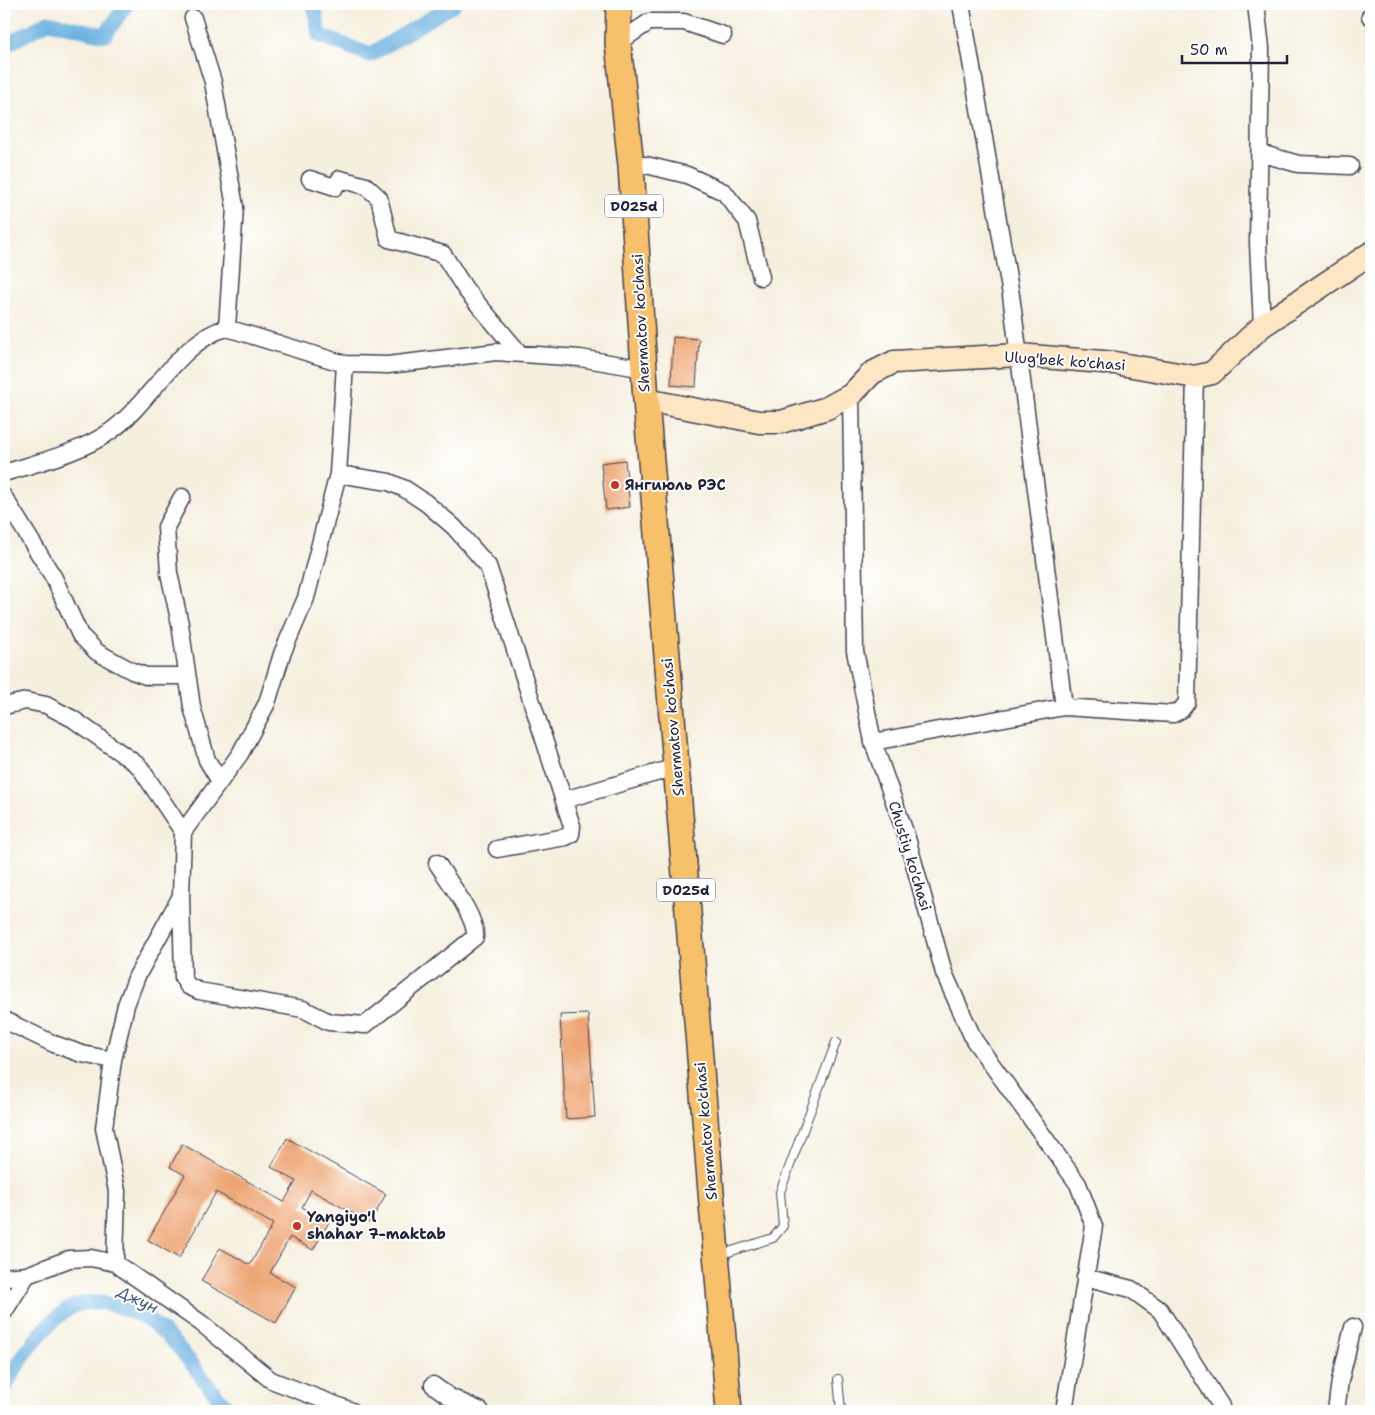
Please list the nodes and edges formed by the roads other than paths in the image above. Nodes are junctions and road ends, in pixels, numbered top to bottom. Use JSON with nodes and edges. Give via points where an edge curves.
{"nodes":[{"id":1,"x":607,"y":4,"type":"edge"},
{"id":2,"x":619,"y":4,"type":"edge"},
{"id":3,"x":961,"y":4,"type":"edge"},
{"id":4,"x":1256,"y":4,"type":"edge"},
{"id":5,"x":193,"y":18,"type":"dead end"},
{"id":6,"x":723,"y":35,"type":"dead end"},
{"id":7,"x":618,"y":43,"type":"junction"},
{"id":8,"x":1260,"y":153,"type":"junction"},
{"id":9,"x":631,"y":166,"type":"junction"},
{"id":10,"x":1350,"y":166,"type":"dead end"},
{"id":11,"x":310,"y":179,"type":"dead end"},
{"id":12,"x":1371,"y":254,"type":"edge"},
{"id":13,"x":761,"y":277,"type":"dead end"},
{"id":14,"x":1262,"y":326,"type":"junction"},
{"id":15,"x":227,"y":328,"type":"junction"},
{"id":16,"x":520,"y":354,"type":"junction"},
{"id":17,"x":1019,"y":355,"type":"junction"},
{"id":18,"x":345,"y":364,"type":"junction"},
{"id":19,"x":645,"y":369,"type":"junction"},
{"id":20,"x":1195,"y":377,"type":"junction"},
{"id":21,"x":850,"y":395,"type":"junction"},
{"id":22,"x":646,"y":400,"type":"junction"},
{"id":23,"x":4,"y":474,"type":"edge"},
{"id":24,"x":338,"y":474,"type":"junction"},
{"id":25,"x":4,"y":497,"type":"edge"},
{"id":26,"x":182,"y":497,"type":"dead end"},
{"id":27,"x":186,"y":676,"type":"junction"},
{"id":28,"x":4,"y":706,"type":"edge"},
{"id":29,"x":1064,"y":707,"type":"junction"},
{"id":30,"x":873,"y":742,"type":"junction"},
{"id":31,"x":676,"y":767,"type":"junction"},
{"id":32,"x":219,"y":780,"type":"junction"},
{"id":33,"x":564,"y":800,"type":"junction"},
{"id":34,"x":183,"y":832,"type":"junction"},
{"id":35,"x":497,"y":849,"type":"dead end"},
{"id":36,"x":437,"y":863,"type":"dead end"},
{"id":37,"x":181,"y":896,"type":"junction"},
{"id":38,"x":4,"y":1020,"type":"edge"},
{"id":39,"x":836,"y":1042,"type":"dead end"},
{"id":40,"x":113,"y":1060,"type":"junction"},
{"id":41,"x":716,"y":1256,"type":"junction"},
{"id":42,"x":115,"y":1263,"type":"junction"},
{"id":43,"x":27,"y":1275,"type":"junction"},
{"id":44,"x":4,"y":1277,"type":"edge"},
{"id":45,"x":1085,"y":1277,"type":"junction"},
{"id":46,"x":4,"y":1312,"type":"edge"},
{"id":47,"x":1353,"y":1327,"type":"dead end"},
{"id":48,"x":838,"y":1379,"type":"dead end"},
{"id":49,"x":433,"y":1385,"type":"dead end"},
{"id":50,"x":352,"y":1411,"type":"edge"},
{"id":51,"x":481,"y":1411,"type":"edge"},
{"id":52,"x":729,"y":1411,"type":"edge"},
{"id":53,"x":841,"y":1411,"type":"edge"},
{"id":54,"x":1064,"y":1411,"type":"edge"},
{"id":55,"x":1221,"y":1411,"type":"edge"},
{"id":56,"x":1336,"y":1411,"type":"edge"}],
"edges":[{"from":1,"to":7,"type":"main road","name":"Shermatov ko'chasi","number":"D025d"},
{"from":2,"to":7,"type":"main road","name":"Shermatov ko'chasi","number":"D025d"},
{"from":3,"to":17,"type":"street"},
{"from":4,"to":8,"type":"street","via":[[1261,48]]},
{"from":5,"to":15,"type":"street","via":[[213,82],[235,207]]},
{"from":6,"to":7,"type":"street","via":[[684,22],[649,22]]},
{"from":7,"to":9,"type":"main road","name":"Shermatov ko'chasi","number":"D025d"},
{"from":8,"to":10,"type":"street","via":[[1298,164]]},
{"from":8,"to":14,"type":"street","via":[[1258,243]]},
{"from":9,"to":13,"type":"street","via":[[646,165],[687,175],[724,192],[747,220]]},
{"from":9,"to":19,"type":"main road","name":"Shermatov ko'chasi","number":"D025d"},
{"from":11,"to":16,"type":"street","via":[[335,187],[340,179],[366,186],[378,198],[389,239],[443,254],[466,290]]},
{"from":12,"to":14,"type":"street"},
{"from":14,"to":20,"type":"street","via":[[1212,373]]},
{"from":15,"to":18,"type":"street"},
{"from":15,"to":23,"type":"street","via":[[213,332],[195,344],[134,412],[110,432],[83,447]]},
{"from":16,"to":18,"type":"street","via":[[496,352],[388,365]]},
{"from":16,"to":19,"type":"street","via":[[580,358]]},
{"from":17,"to":20,"type":"street","name":"Ulug'bek ko'chasi","via":[[1116,363]]},
{"from":17,"to":21,"type":"street","name":"Ulug'bek ko'chasi","via":[[894,362],[872,373]]},
{"from":17,"to":29,"type":"street"},
{"from":18,"to":24,"type":"street"},
{"from":19,"to":22,"type":"main road","name":"Shermatov ko'chasi","number":"D025d"},
{"from":20,"to":29,"type":"street","via":[[1187,702],[1174,714]]},
{"from":21,"to":22,"type":"street","name":"Ulug'bek ko'chasi","via":[[827,408],[781,422],[759,422]]},
{"from":21,"to":30,"type":"street","name":"Chustiy ko'chasi","via":[[855,651]]},
{"from":22,"to":31,"type":"main road","name":"Shermatov ko'chasi","number":"D025d"},
{"from":24,"to":32,"type":"street","via":[[306,598],[282,654],[267,703],[240,754]]},
{"from":24,"to":33,"type":"street","via":[[389,482],[405,489],[454,528],[488,566]]},
{"from":25,"to":27,"type":"street","via":[[54,578],[80,635],[97,652],[132,672],[146,676]]},
{"from":26,"to":27,"type":"street","via":[[169,518],[165,537]]},
{"from":27,"to":32,"type":"street","via":[[207,760]]},
{"from":28,"to":34,"type":"street","via":[[32,702],[46,705],[73,719],[139,766]]},
{"from":29,"to":30,"type":"street"},
{"from":30,"to":45,"type":"street","name":"Chustiy ko'chasi","via":[[907,838],[944,973],[974,1040],[1078,1184],[1094,1226]]},
{"from":31,"to":33,"type":"street"},
{"from":31,"to":41,"type":"main road","name":"Shermatov ko'chasi","number":"D025d"},
{"from":32,"to":34,"type":"street"},
{"from":33,"to":35,"type":"street","via":[[572,826],[568,836]]},
{"from":34,"to":37,"type":"street"},
{"from":36,"to":37,"type":"street","via":[[476,929],[475,937],[365,1025],[329,1022],[303,1009],[199,991],[188,986],[183,978]]},
{"from":37,"to":40,"type":"street","via":[[137,976],[126,1004]]},
{"from":38,"to":40,"type":"street","via":[[54,1044]]},
{"from":39,"to":41,"type":"lane","via":[[780,1192],[783,1226],[773,1238]]},
{"from":40,"to":42,"type":"street","via":[[104,1128],[118,1191]]},
{"from":41,"to":52,"type":"main road","name":"Shermatov ko'chasi","number":"D025d"},
{"from":42,"to":43,"type":"street","via":[[91,1258],[70,1260]]},
{"from":42,"to":50,"type":"street","via":[[201,1323],[270,1380]]},
{"from":43,"to":44,"type":"street"},
{"from":43,"to":46,"type":"street"},
{"from":45,"to":54,"type":"street","name":"Chustiy ko'chasi"},
{"from":45,"to":55,"type":"street","via":[[1131,1289],[1160,1310],[1221,1406]]},
{"from":47,"to":56,"type":"street"},
{"from":48,"to":53,"type":"lane"},
{"from":49,"to":51,"type":"street"}]}
